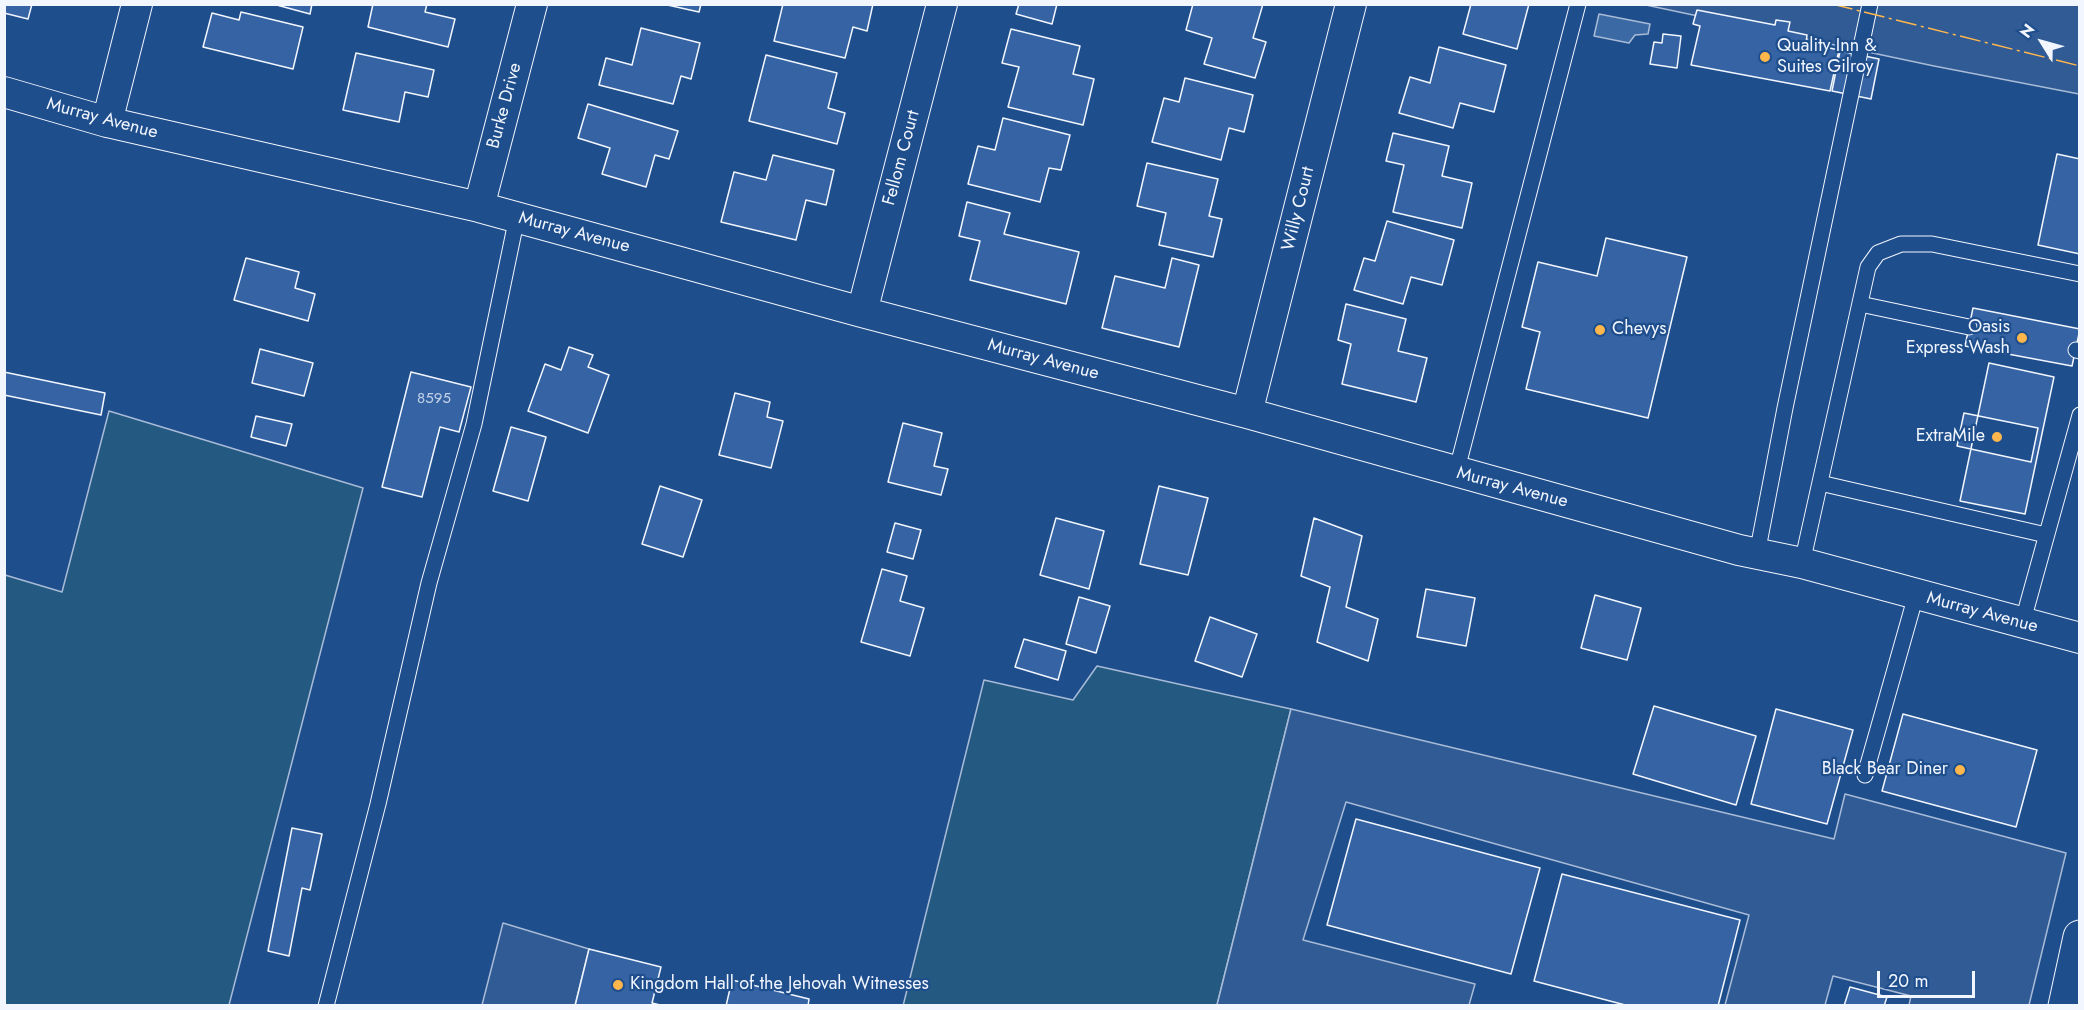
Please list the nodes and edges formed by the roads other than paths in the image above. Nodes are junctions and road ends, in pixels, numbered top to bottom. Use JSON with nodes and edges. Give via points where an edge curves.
{"nodes":[{"id":1,"x":137,"y":4,"type":"edge"},
{"id":2,"x":532,"y":4,"type":"edge"},
{"id":3,"x":942,"y":4,"type":"edge"},
{"id":4,"x":1351,"y":4,"type":"edge"},
{"id":5,"x":1578,"y":4,"type":"edge"},
{"id":6,"x":1870,"y":4,"type":"edge"},
{"id":7,"x":4,"y":92,"type":"edge"},
{"id":8,"x":107,"y":122,"type":"junction"},
{"id":9,"x":479,"y":207,"type":"junction"},
{"id":10,"x":517,"y":218,"type":"junction"},
{"id":11,"x":2079,"y":274,"type":"edge"},
{"id":12,"x":1860,"y":304,"type":"junction"},
{"id":13,"x":862,"y":312,"type":"junction"},
{"id":14,"x":1969,"y":327,"type":"dead end"},
{"id":15,"x":1247,"y":414,"type":"junction"},
{"id":16,"x":2079,"y":415,"type":"edge"},
{"id":17,"x":1456,"y":473,"type":"junction"},
{"id":18,"x":1820,"y":483,"type":"junction"},
{"id":19,"x":2046,"y":536,"type":"junction"},
{"id":20,"x":1757,"y":554,"type":"junction"},
{"id":21,"x":1802,"y":563,"type":"junction"},
{"id":22,"x":1917,"y":595,"type":"junction"},
{"id":23,"x":2022,"y":624,"type":"junction"},
{"id":24,"x":2079,"y":638,"type":"edge"},
{"id":25,"x":1865,"y":775,"type":"dead end"},
{"id":26,"x":2079,"y":937,"type":"edge"},
{"id":27,"x":326,"y":1005,"type":"edge"},
{"id":28,"x":2065,"y":1005,"type":"edge"}],
"edges":[{"from":1,"to":8,"type":"street"},
{"from":2,"to":9,"type":"street","name":"Burke Drive"},
{"from":3,"to":13,"type":"street","name":"Fellom Court"},
{"from":4,"to":15,"type":"street","name":"Willy Court"},
{"from":5,"to":17,"type":"lane"},
{"from":6,"to":20,"type":"lane"},
{"from":7,"to":8,"type":"street","name":"Murray Avenue"},
{"from":8,"to":9,"type":"street","name":"Murray Avenue"},
{"from":9,"to":10,"type":"street","name":"Murray Avenue"},
{"from":10,"to":13,"type":"street","name":"Murray Avenue"},
{"from":10,"to":27,"type":"lane","via":[[474,424],[429,583]]},
{"from":11,"to":12,"type":"lane","via":[[1932,244],[1901,244],[1878,253],[1868,267]]},
{"from":12,"to":14,"type":"lane"},
{"from":12,"to":18,"type":"lane"},
{"from":13,"to":15,"type":"street","name":"Murray Avenue"},
{"from":15,"to":17,"type":"street","name":"Murray Avenue"},
{"from":16,"to":19,"type":"lane"},
{"from":17,"to":20,"type":"street","name":"Murray Avenue"},
{"from":18,"to":19,"type":"lane"},
{"from":18,"to":21,"type":"lane"},
{"from":19,"to":23,"type":"lane"},
{"from":20,"to":21,"type":"street","name":"Murray Avenue"},
{"from":21,"to":22,"type":"street","name":"Murray Avenue"},
{"from":22,"to":23,"type":"street","name":"Murray Avenue"},
{"from":22,"to":25,"type":"lane"},
{"from":23,"to":24,"type":"street","name":"Murray Avenue"},
{"from":26,"to":28,"type":"main road"}]}
